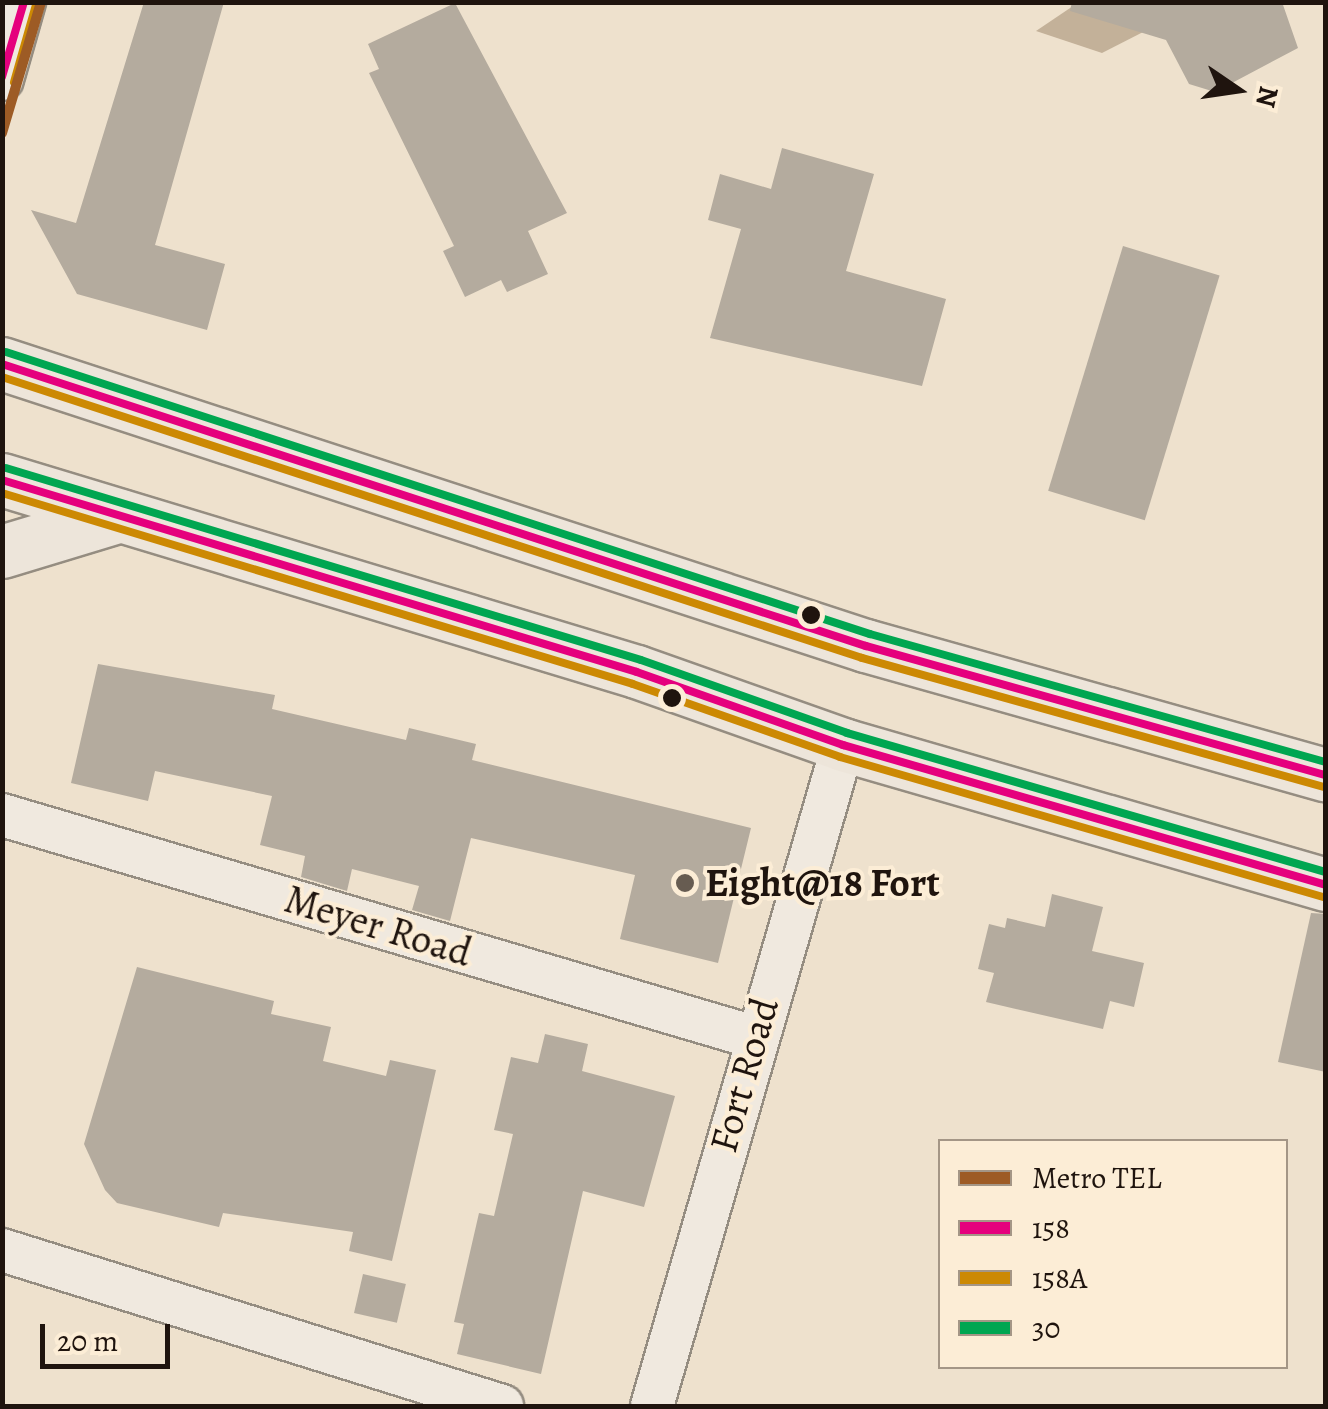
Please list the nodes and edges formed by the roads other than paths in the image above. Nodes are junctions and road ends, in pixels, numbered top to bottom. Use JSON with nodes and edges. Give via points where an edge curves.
{"nodes":[{"id":1,"x":24,"y":2,"type":"edge"},
{"id":2,"x":2,"y":79,"type":"edge"},
{"id":3,"x":2,"y":364,"type":"edge"},
{"id":4,"x":2,"y":480,"type":"edge"},
{"id":5,"x":121,"y":516,"type":"junction"},
{"id":6,"x":2,"y":552,"type":"edge"},
{"id":7,"x":843,"y":745,"type":"junction"},
{"id":8,"x":1326,"y":775,"type":"edge"},
{"id":9,"x":2,"y":815,"type":"edge"},
{"id":10,"x":1326,"y":885,"type":"edge"},
{"id":11,"x":754,"y":1037,"type":"junction"},
{"id":12,"x":2,"y":1250,"type":"edge"},
{"id":13,"x":502,"y":1406,"type":"edge"},
{"id":14,"x":652,"y":1406,"type":"edge"}],
"edges":[{"from":1,"to":2,"type":"street"},
{"from":3,"to":8,"type":"main road","via":[[866,646]]},
{"from":4,"to":5,"type":"main road"},
{"from":5,"to":6,"type":"main road"},
{"from":5,"to":7,"type":"main road","via":[[637,672]]},
{"from":7,"to":10,"type":"main road"},
{"from":7,"to":11,"type":"street","name":"Fort Road"},
{"from":9,"to":11,"type":"street","name":"Meyer Road"},
{"from":11,"to":14,"type":"street","name":"Fort Road"},
{"from":12,"to":13,"type":"street"}]}
